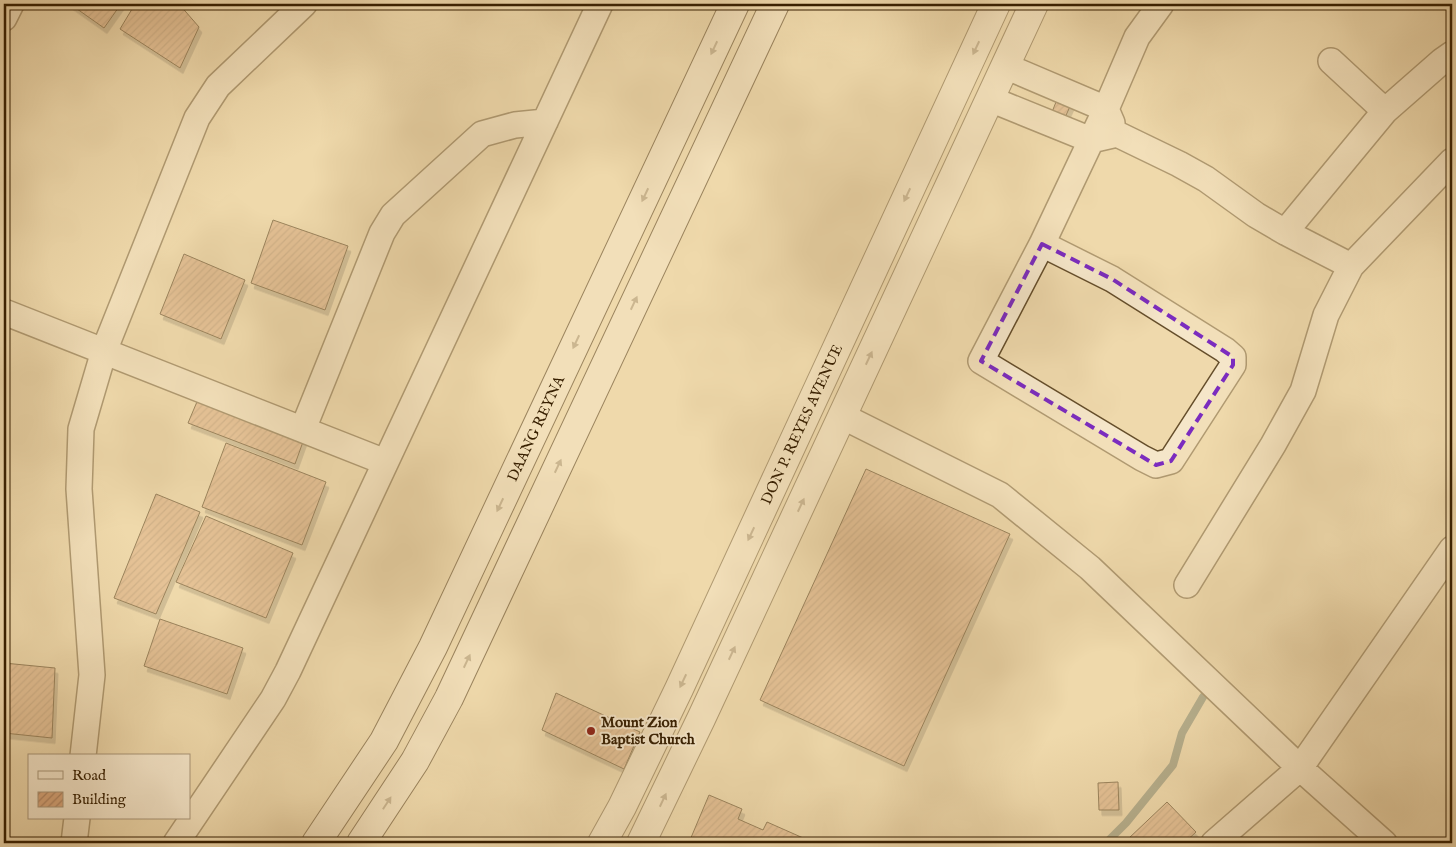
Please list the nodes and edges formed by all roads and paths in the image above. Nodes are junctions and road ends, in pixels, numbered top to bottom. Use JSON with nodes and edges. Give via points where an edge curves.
{"nodes":[{"id":1,"x":11,"y":4,"type":"edge"},
{"id":2,"x":304,"y":4,"type":"edge"},
{"id":3,"x":600,"y":4,"type":"edge"},
{"id":4,"x":735,"y":4,"type":"edge"},
{"id":5,"x":775,"y":4,"type":"edge"},
{"id":6,"x":996,"y":4,"type":"edge"},
{"id":7,"x":1034,"y":4,"type":"edge"},
{"id":8,"x":1161,"y":4,"type":"edge"},
{"id":9,"x":4,"y":18,"type":"edge"},
{"id":10,"x":1452,"y":54,"type":"edge"},
{"id":11,"x":1331,"y":61,"type":"dead end"},
{"id":12,"x":1005,"y":66,"type":"junction"},
{"id":13,"x":990,"y":98,"type":"junction"},
{"id":14,"x":1106,"y":109,"type":"junction"},
{"id":15,"x":1385,"y":110,"type":"junction"},
{"id":16,"x":545,"y":122,"type":"junction"},
{"id":17,"x":1117,"y":134,"type":"junction"},
{"id":18,"x":933,"y":139,"type":"junction"},
{"id":19,"x":1091,"y":140,"type":"junction"},
{"id":20,"x":964,"y":154,"type":"junction"},
{"id":21,"x":1452,"y":161,"type":"edge"},
{"id":22,"x":1285,"y":232,"type":"junction"},
{"id":23,"x":1042,"y":244,"type":"junction"},
{"id":24,"x":1351,"y":266,"type":"junction"},
{"id":25,"x":4,"y":312,"type":"edge"},
{"id":26,"x":104,"y":351,"type":"junction"},
{"id":27,"x":842,"y":416,"type":"junction"},
{"id":28,"x":304,"y":429,"type":"junction"},
{"id":29,"x":385,"y":462,"type":"junction"},
{"id":30,"x":1452,"y":549,"type":"edge"},
{"id":31,"x":1187,"y":585,"type":"dead end"},
{"id":32,"x":83,"y":754,"type":"edge"},
{"id":33,"x":1300,"y":768,"type":"junction"},
{"id":34,"x":77,"y":820,"type":"edge"},
{"id":35,"x":74,"y":843,"type":"edge"},
{"id":36,"x":176,"y":843,"type":"edge"},
{"id":37,"x":316,"y":843,"type":"edge"},
{"id":38,"x":360,"y":843,"type":"edge"},
{"id":39,"x":602,"y":843,"type":"edge"},
{"id":40,"x":641,"y":843,"type":"edge"},
{"id":41,"x":1214,"y":843,"type":"edge"},
{"id":42,"x":1384,"y":843,"type":"edge"}],
"edges":[{"from":1,"to":9,"type":"street"},
{"from":2,"to":26,"type":"street","via":[[218,86],[197,118]]},
{"from":3,"to":16,"type":"street"},
{"from":4,"to":37,"type":"street","name":"DAANG REYNA","one_way":true,"via":[[433,647],[384,741]]},
{"from":38,"to":5,"type":"street","one_way":true,"via":[[415,761],[449,698]]},
{"from":6,"to":18,"type":"street","name":"DON P. REYES AVENUE","one_way":true},
{"from":7,"to":12,"type":"street"},
{"from":8,"to":14,"type":"street","via":[[1137,38]]},
{"from":10,"to":15,"type":"street"},
{"from":11,"to":15,"type":"street"},
{"from":12,"to":13,"type":"street"},
{"from":12,"to":14,"type":"street"},
{"from":13,"to":19,"type":"street"},
{"from":13,"to":20,"type":"street"},
{"from":14,"to":17,"type":"street"},
{"from":14,"to":19,"type":"street"},
{"from":15,"to":22,"type":"street"},
{"from":16,"to":28,"type":"street","via":[[515,125],[482,134],[393,215],[382,233]]},
{"from":16,"to":29,"type":"street"},
{"from":17,"to":19,"type":"street"},
{"from":17,"to":22,"type":"street","via":[[1206,179]]},
{"from":18,"to":20,"type":"street"},
{"from":18,"to":39,"type":"street","name":"DON P. REYES AVENUE","one_way":true,"via":[[679,689]]},
{"from":19,"to":23,"type":"street"},
{"from":27,"to":20,"type":"street","one_way":true},
{"from":21,"to":24,"type":"street"},
{"from":22,"to":24,"type":"street"},
{"from":23,"to":23,"type":"street","via":[[981,361],[1142,458],[1156,465],[1171,461],[1233,365],[1233,357],[1112,279]]},
{"from":24,"to":31,"type":"street","via":[[1326,316],[1303,391]]},
{"from":25,"to":26,"type":"street"},
{"from":26,"to":28,"type":"street"},
{"from":26,"to":32,"type":"street","via":[[81,429],[79,489],[92,675]]},
{"from":27,"to":33,"type":"street","via":[[1000,495],[1090,568]]},
{"from":40,"to":27,"type":"street","one_way":true},
{"from":28,"to":29,"type":"street"},
{"from":29,"to":36,"type":"street","via":[[274,699]]},
{"from":30,"to":33,"type":"street"},
{"from":33,"to":41,"type":"street"},
{"from":33,"to":42,"type":"street"},
{"from":34,"to":35,"type":"street"}]}
